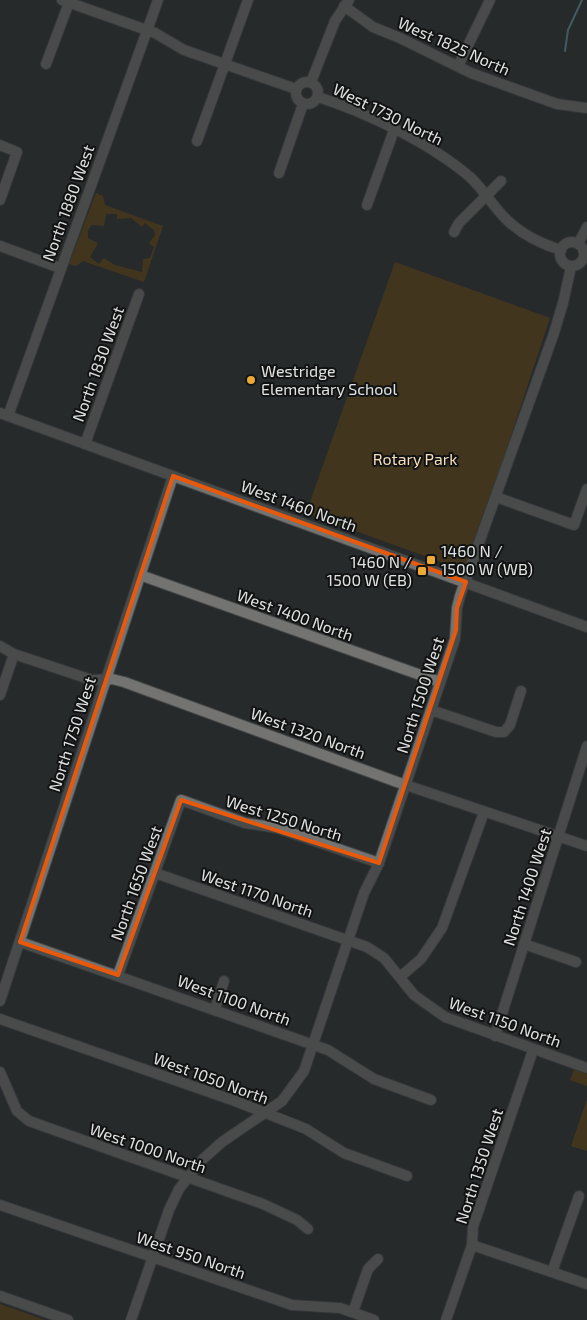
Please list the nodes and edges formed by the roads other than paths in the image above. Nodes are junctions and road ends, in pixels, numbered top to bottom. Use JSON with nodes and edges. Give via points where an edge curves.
{"nodes":[{"id":1,"x":158,"y":0,"type":"edge"},
{"id":2,"x":248,"y":0,"type":"edge"},
{"id":3,"x":490,"y":0,"type":"edge"},
{"id":4,"x":67,"y":1,"type":"edge"},
{"id":5,"x":347,"y":3,"type":"edge"},
{"id":6,"x":147,"y":30,"type":"junction"},
{"id":7,"x":46,"y":64,"type":"dead end"},
{"id":8,"x":225,"y":64,"type":"junction"},
{"id":9,"x":458,"y":66,"type":"junction"},
{"id":10,"x":311,"y":82,"type":"junction"},
{"id":11,"x":296,"y":89,"type":"junction"},
{"id":12,"x":318,"y":97,"type":"junction"},
{"id":13,"x":303,"y":104,"type":"junction"},
{"id":14,"x":587,"y":108,"type":"edge"},
{"id":15,"x":394,"y":130,"type":"junction"},
{"id":16,"x":196,"y":141,"type":"dead end"},
{"id":17,"x":0,"y":145,"type":"edge"},
{"id":18,"x":279,"y":173,"type":"dead end"},
{"id":19,"x":501,"y":181,"type":"dead end"},
{"id":20,"x":486,"y":196,"type":"junction"},
{"id":21,"x":0,"y":200,"type":"edge"},
{"id":22,"x":367,"y":205,"type":"dead end"},
{"id":23,"x":587,"y":227,"type":"edge"},
{"id":24,"x":454,"y":232,"type":"dead end"},
{"id":25,"x":578,"y":244,"type":"junction"},
{"id":26,"x":0,"y":246,"type":"edge"},
{"id":27,"x":561,"y":250,"type":"junction"},
{"id":28,"x":585,"y":259,"type":"edge"},
{"id":29,"x":570,"y":267,"type":"junction"},
{"id":30,"x":60,"y":268,"type":"junction"},
{"id":31,"x":139,"y":294,"type":"dead end"},
{"id":32,"x":4,"y":415,"type":"edge"},
{"id":33,"x":85,"y":444,"type":"junction"},
{"id":34,"x":173,"y":476,"type":"junction"},
{"id":35,"x":587,"y":489,"type":"edge"},
{"id":36,"x":496,"y":497,"type":"junction"},
{"id":37,"x":140,"y":576,"type":"junction"},
{"id":38,"x":466,"y":582,"type":"junction"},
{"id":39,"x":587,"y":627,"type":"edge"},
{"id":40,"x":0,"y":646,"type":"edge"},
{"id":41,"x":14,"y":654,"type":"junction"},
{"id":42,"x":104,"y":680,"type":"junction"},
{"id":43,"x":440,"y":682,"type":"junction"},
{"id":44,"x":522,"y":691,"type":"dead end"},
{"id":45,"x":0,"y":695,"type":"edge"},
{"id":46,"x":431,"y":710,"type":"junction"},
{"id":47,"x":587,"y":746,"type":"edge"},
{"id":48,"x":405,"y":785,"type":"junction"},
{"id":49,"x":181,"y":800,"type":"joint"},
{"id":50,"x":484,"y":812,"type":"junction"},
{"id":51,"x":558,"y":837,"type":"junction"},
{"id":52,"x":587,"y":846,"type":"edge"},
{"id":53,"x":379,"y":863,"type":"junction"},
{"id":54,"x":155,"y":873,"type":"junction"},
{"id":55,"x":349,"y":941,"type":"junction"},
{"id":56,"x":20,"y":942,"type":"junction"},
{"id":57,"x":524,"y":944,"type":"junction"},
{"id":58,"x":576,"y":962,"type":"dead end"},
{"id":59,"x":118,"y":975,"type":"junction"},
{"id":60,"x":400,"y":977,"type":"junction"},
{"id":61,"x":224,"y":981,"type":"dead end"},
{"id":62,"x":0,"y":1001,"type":"edge"},
{"id":63,"x":214,"y":1009,"type":"junction"},
{"id":64,"x":0,"y":1019,"type":"edge"},
{"id":65,"x":495,"y":1036,"type":"junction"},
{"id":66,"x":314,"y":1045,"type":"junction"},
{"id":67,"x":533,"y":1050,"type":"junction"},
{"id":68,"x":587,"y":1068,"type":"edge"},
{"id":69,"x":0,"y":1072,"type":"edge"},
{"id":70,"x":431,"y":1100,"type":"dead end"},
{"id":71,"x":265,"y":1114,"type":"junction"},
{"id":72,"x":407,"y":1176,"type":"dead end"},
{"id":73,"x":187,"y":1177,"type":"junction"},
{"id":74,"x":579,"y":1196,"type":"dead end"},
{"id":75,"x":0,"y":1205,"type":"edge"},
{"id":76,"x":308,"y":1229,"type":"dead end"},
{"id":77,"x":472,"y":1245,"type":"junction"},
{"id":78,"x":153,"y":1258,"type":"junction"},
{"id":79,"x":378,"y":1259,"type":"dead end"},
{"id":80,"x":552,"y":1272,"type":"junction"},
{"id":81,"x":587,"y":1284,"type":"edge"},
{"id":82,"x":0,"y":1296,"type":"edge"},
{"id":83,"x":353,"y":1312,"type":"junction"},
{"id":84,"x":68,"y":1320,"type":"edge"},
{"id":85,"x":131,"y":1320,"type":"edge"},
{"id":86,"x":374,"y":1320,"type":"edge"},
{"id":87,"x":446,"y":1320,"type":"edge"}],
"edges":[{"from":1,"to":6,"type":"street","name":"North 1880 West"},
{"from":2,"to":8,"type":"street"},
{"from":3,"to":9,"type":"street"},
{"from":4,"to":6,"type":"street"},
{"from":4,"to":7,"type":"street"},
{"from":5,"to":9,"type":"street","name":"West 1825 North","via":[[373,27]]},
{"from":5,"to":10,"type":"street","via":[[335,21]]},
{"from":6,"to":8,"type":"street","via":[[184,50]]},
{"from":6,"to":30,"type":"street","name":"North 1880 West"},
{"from":8,"to":11,"type":"street"},
{"from":8,"to":16,"type":"street"},
{"from":9,"to":14,"type":"street","name":"West 1825 North","via":[[557,104]]},
{"from":10,"to":11,"type":"street","via":[[302,83]]},
{"from":10,"to":12,"type":"street","via":[[317,88]]},
{"from":11,"to":13,"type":"street","via":[[296,98]]},
{"from":12,"to":13,"type":"street","via":[[312,103]]},
{"from":12,"to":15,"type":"street","name":"West 1730 North"},
{"from":13,"to":18,"type":"street"},
{"from":15,"to":20,"type":"street","name":"West 1730 North","via":[[423,145],[470,178]]},
{"from":15,"to":22,"type":"street"},
{"from":17,"to":21,"type":"street","via":[[17,152]]},
{"from":19,"to":20,"type":"street"},
{"from":20,"to":24,"type":"street"},
{"from":20,"to":27,"type":"street","name":"West 1730 North","via":[[508,221],[540,244]]},
{"from":23,"to":25,"type":"street"},
{"from":25,"to":27,"type":"street","via":[[570,242]]},
{"from":25,"to":28,"type":"street","via":[[584,250]]},
{"from":26,"to":30,"type":"street"},
{"from":27,"to":29,"type":"street","via":[[561,259]]},
{"from":28,"to":29,"type":"street"},
{"from":29,"to":36,"type":"street","name":"North 1500 West","via":[[554,333]]},
{"from":30,"to":32,"type":"street","name":"North 1880 West"},
{"from":31,"to":33,"type":"street","name":"North 1830 West"},
{"from":32,"to":33,"type":"street","name":"West 1460 North"},
{"from":33,"to":34,"type":"street","name":"West 1460 North"},
{"from":34,"to":37,"type":"street","name":"North 1750 West"},
{"from":34,"to":38,"type":"street","name":"West 1460 North"},
{"from":35,"to":36,"type":"street","via":[[574,526]]},
{"from":36,"to":38,"type":"street","name":"North 1500 West"},
{"from":37,"to":42,"type":"street","name":"North 1750 West"},
{"from":37,"to":43,"type":"street","name":"West 1400 North"},
{"from":38,"to":39,"type":"street","name":"West 1460 North"},
{"from":38,"to":43,"type":"street","name":"North 1500 West","via":[[456,608],[455,640]]},
{"from":40,"to":41,"type":"street","name":"West 1320 North"},
{"from":41,"to":42,"type":"street","name":"West 1320 North","via":[[92,680]]},
{"from":41,"to":45,"type":"street"},
{"from":42,"to":48,"type":"street","name":"West 1320 North","via":[[112,679],[133,686]]},
{"from":42,"to":56,"type":"street","name":"North 1750 West"},
{"from":43,"to":46,"type":"street","name":"North 1500 West"},
{"from":44,"to":46,"type":"street","via":[[510,725],[504,732]]},
{"from":46,"to":48,"type":"street","name":"North 1500 West"},
{"from":47,"to":51,"type":"street","name":"North 1400 West"},
{"from":48,"to":50,"type":"street","name":"West 1320 North"},
{"from":48,"to":53,"type":"street","name":"North 1500 West"},
{"from":49,"to":53,"type":"street","name":"West 1250 North","via":[[245,823],[277,828]]},
{"from":49,"to":54,"type":"street","name":"North 1650 West"},
{"from":50,"to":51,"type":"street","name":"West 1320 North"},
{"from":50,"to":60,"type":"street","via":[[442,928],[422,958]]},
{"from":51,"to":52,"type":"street","name":"West 1320 North"},
{"from":51,"to":57,"type":"street","name":"North 1400 West"},
{"from":53,"to":55,"type":"street","name":"North 1500 West","via":[[364,893]]},
{"from":54,"to":55,"type":"street","name":"West 1170 North"},
{"from":54,"to":59,"type":"street","name":"North 1650 West"},
{"from":55,"to":60,"type":"street","name":"West 1150 North","via":[[376,951]]},
{"from":55,"to":66,"type":"street","name":"North 1500 West"},
{"from":56,"to":59,"type":"street","name":"West 1100 North"},
{"from":56,"to":62,"type":"street","name":"North 1750 West"},
{"from":57,"to":58,"type":"street"},
{"from":57,"to":65,"type":"street","name":"North 1400 West"},
{"from":59,"to":63,"type":"street","name":"West 1100 North"},
{"from":60,"to":65,"type":"street","name":"West 1150 North","via":[[414,995],[434,1011]]},
{"from":61,"to":63,"type":"street"},
{"from":63,"to":66,"type":"street","name":"West 1100 North"},
{"from":64,"to":71,"type":"street","name":"West 1050 North"},
{"from":65,"to":67,"type":"street","name":"West 1150 North"},
{"from":66,"to":70,"type":"street","name":"West 1100 North","via":[[339,1055],[374,1079]]},
{"from":66,"to":71,"type":"street","name":"North 1500 West","via":[[299,1081],[282,1101]]},
{"from":67,"to":68,"type":"street","name":"West 1150 North"},
{"from":67,"to":77,"type":"street","name":"North 1350 West","via":[[473,1227]]},
{"from":69,"to":73,"type":"street","name":"West 1000 North","via":[[17,1111],[28,1121]]},
{"from":71,"to":72,"type":"street","name":"West 1050 North","via":[[306,1129],[344,1153]]},
{"from":71,"to":73,"type":"street","name":"North 1500 West","via":[[222,1142]]},
{"from":73,"to":76,"type":"street","name":"West 1000 North","via":[[283,1213]]},
{"from":73,"to":78,"type":"street","name":"North 1500 West","via":[[169,1210]]},
{"from":74,"to":80,"type":"street"},
{"from":75,"to":78,"type":"street","name":"West 950 North"},
{"from":77,"to":80,"type":"street"},
{"from":77,"to":87,"type":"street","name":"North 1350 West"},
{"from":78,"to":83,"type":"street","name":"West 950 North","via":[[292,1305],[328,1306]]},
{"from":78,"to":85,"type":"street","name":"North 1500 West"},
{"from":79,"to":83,"type":"street","via":[[368,1268]]},
{"from":80,"to":81,"type":"street"},
{"from":82,"to":84,"type":"street"},
{"from":83,"to":86,"type":"street","name":"West 950 North"}]}
